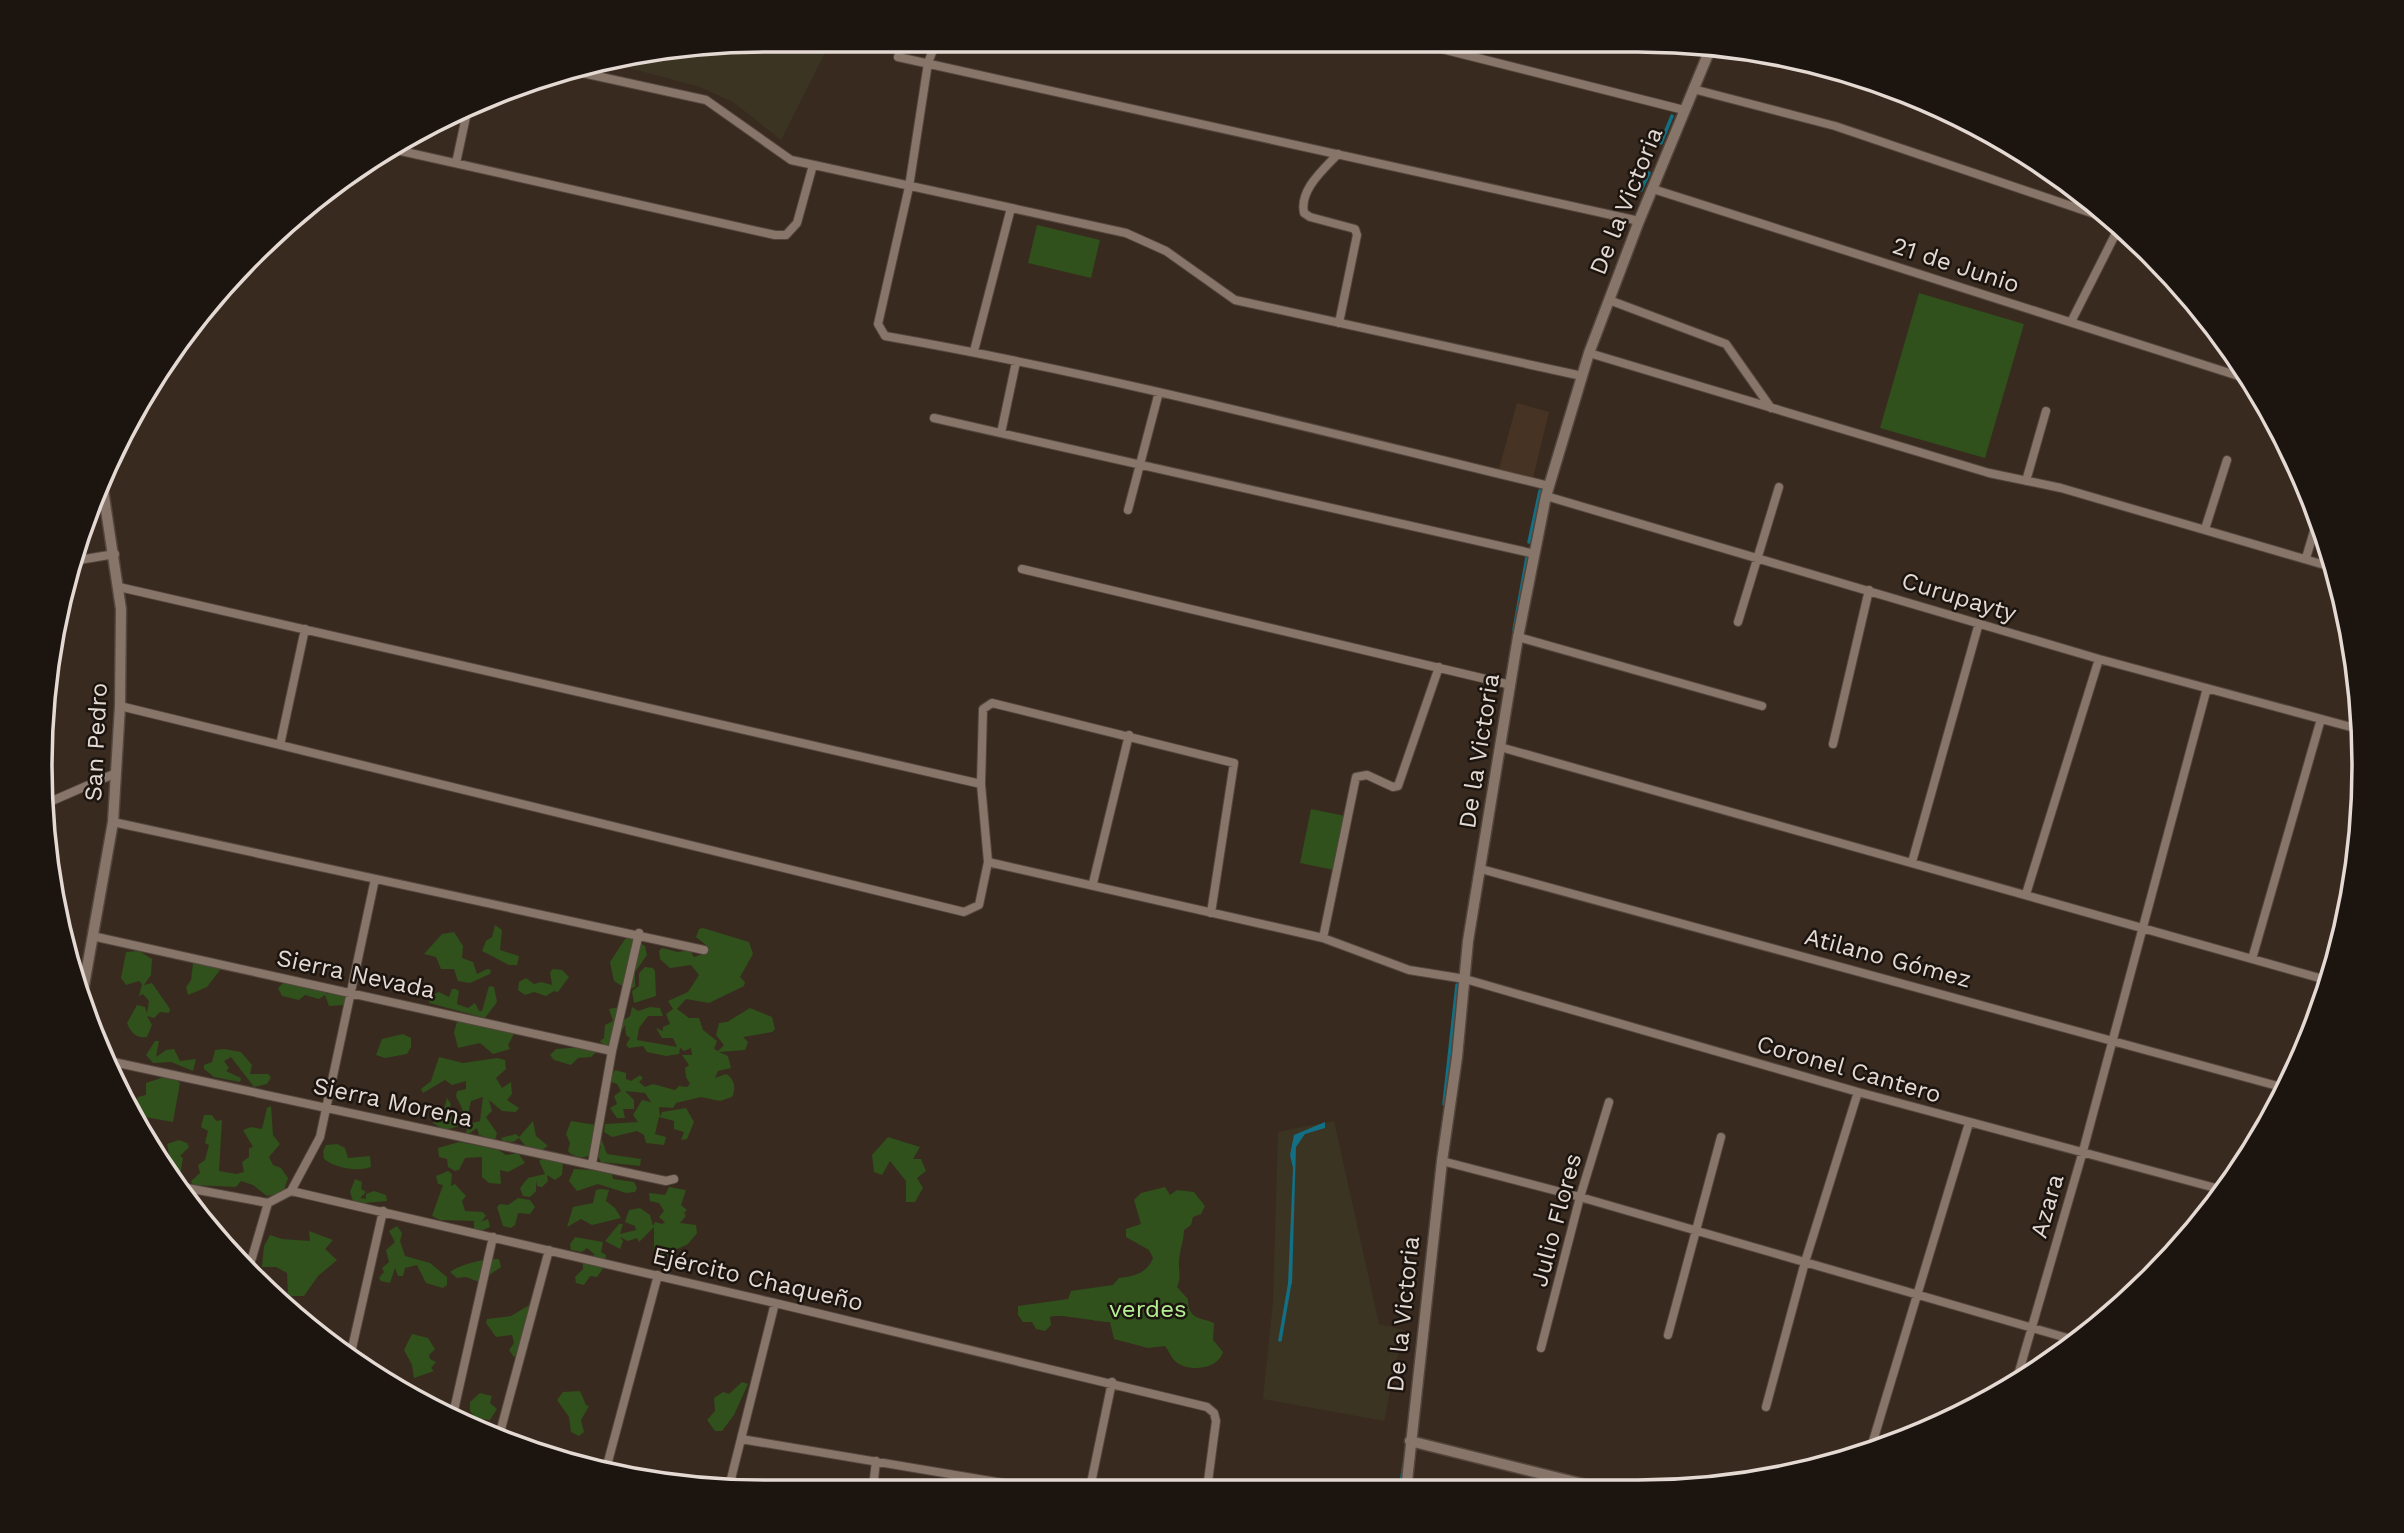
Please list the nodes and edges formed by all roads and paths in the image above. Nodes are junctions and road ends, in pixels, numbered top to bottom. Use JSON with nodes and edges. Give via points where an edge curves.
{"nodes":[{"id":1,"x":932,"y":52,"type":"edge"},
{"id":2,"x":1454,"y":52,"type":"edge"},
{"id":3,"x":1707,"y":56,"type":"edge"},
{"id":4,"x":898,"y":57,"type":"dead end"},
{"id":5,"x":928,"y":63,"type":"junction"},
{"id":6,"x":589,"y":75,"type":"edge"},
{"id":7,"x":1693,"y":89,"type":"junction"},
{"id":8,"x":1684,"y":110,"type":"junction"},
{"id":9,"x":465,"y":119,"type":"edge"},
{"id":10,"x":404,"y":152,"type":"edge"},
{"id":11,"x":1338,"y":154,"type":"junction"},
{"id":12,"x":456,"y":163,"type":"junction"},
{"id":13,"x":813,"y":165,"type":"junction"},
{"id":14,"x":909,"y":187,"type":"junction"},
{"id":15,"x":1653,"y":189,"type":"junction"},
{"id":16,"x":1011,"y":208,"type":"junction"},
{"id":17,"x":2086,"y":212,"type":"edge"},
{"id":18,"x":1639,"y":221,"type":"junction"},
{"id":19,"x":2113,"y":235,"type":"edge"},
{"id":20,"x":1609,"y":300,"type":"junction"},
{"id":21,"x":2071,"y":322,"type":"junction"},
{"id":22,"x":1339,"y":323,"type":"junction"},
{"id":23,"x":974,"y":351,"type":"junction"},
{"id":24,"x":1589,"y":354,"type":"junction"},
{"id":25,"x":1016,"y":362,"type":"junction"},
{"id":26,"x":2234,"y":374,"type":"edge"},
{"id":27,"x":1583,"y":376,"type":"junction"},
{"id":28,"x":1159,"y":392,"type":"junction"},
{"id":29,"x":1771,"y":408,"type":"junction"},
{"id":30,"x":2046,"y":411,"type":"dead end"},
{"id":31,"x":934,"y":418,"type":"dead end"},
{"id":32,"x":1001,"y":433,"type":"junction"},
{"id":33,"x":2227,"y":460,"type":"dead end"},
{"id":34,"x":1140,"y":463,"type":"junction"},
{"id":35,"x":2026,"y":481,"type":"junction"},
{"id":36,"x":1779,"y":487,"type":"dead end"},
{"id":37,"x":1548,"y":491,"type":"junction"},
{"id":38,"x":105,"y":498,"type":"edge"},
{"id":39,"x":1128,"y":510,"type":"dead end"},
{"id":40,"x":2204,"y":528,"type":"junction"},
{"id":41,"x":2313,"y":534,"type":"edge"},
{"id":42,"x":115,"y":554,"type":"junction"},
{"id":43,"x":1535,"y":554,"type":"junction"},
{"id":44,"x":1757,"y":556,"type":"junction"},
{"id":45,"x":2306,"y":558,"type":"junction"},
{"id":46,"x":84,"y":559,"type":"edge"},
{"id":47,"x":2322,"y":563,"type":"edge"},
{"id":48,"x":1022,"y":569,"type":"dead end"},
{"id":49,"x":119,"y":587,"type":"junction"},
{"id":50,"x":1869,"y":590,"type":"junction"},
{"id":51,"x":1738,"y":622,"type":"dead end"},
{"id":52,"x":1979,"y":623,"type":"junction"},
{"id":53,"x":305,"y":629,"type":"junction"},
{"id":54,"x":1518,"y":638,"type":"junction"},
{"id":55,"x":2099,"y":659,"type":"junction"},
{"id":56,"x":1439,"y":667,"type":"junction"},
{"id":57,"x":1511,"y":685,"type":"junction"},
{"id":58,"x":2207,"y":688,"type":"junction"},
{"id":59,"x":120,"y":706,"type":"junction"},
{"id":60,"x":1762,"y":706,"type":"dead end"},
{"id":61,"x":2321,"y":719,"type":"junction"},
{"id":62,"x":2350,"y":727,"type":"edge"},
{"id":63,"x":1129,"y":735,"type":"junction"},
{"id":64,"x":1832,"y":744,"type":"dead end"},
{"id":65,"x":280,"y":745,"type":"junction"},
{"id":66,"x":1500,"y":747,"type":"junction"},
{"id":67,"x":116,"y":774,"type":"junction"},
{"id":68,"x":981,"y":784,"type":"junction"},
{"id":69,"x":53,"y":800,"type":"edge"},
{"id":70,"x":113,"y":822,"type":"junction"},
{"id":71,"x":988,"y":862,"type":"junction"},
{"id":72,"x":1912,"y":862,"type":"junction"},
{"id":73,"x":1480,"y":869,"type":"junction"},
{"id":74,"x":375,"y":879,"type":"junction"},
{"id":75,"x":1093,"y":883,"type":"junction"},
{"id":76,"x":2026,"y":894,"type":"junction"},
{"id":77,"x":1211,"y":913,"type":"junction"},
{"id":78,"x":2142,"y":927,"type":"junction"},
{"id":79,"x":639,"y":933,"type":"junction"},
{"id":80,"x":92,"y":936,"type":"junction"},
{"id":81,"x":1323,"y":938,"type":"junction"},
{"id":82,"x":704,"y":950,"type":"dead end"},
{"id":83,"x":2252,"y":958,"type":"junction"},
{"id":84,"x":85,"y":978,"type":"edge"},
{"id":85,"x":2319,"y":978,"type":"edge"},
{"id":86,"x":1465,"y":979,"type":"junction"},
{"id":87,"x":349,"y":991,"type":"junction"},
{"id":88,"x":2113,"y":1040,"type":"junction"},
{"id":89,"x":612,"y":1051,"type":"junction"},
{"id":90,"x":117,"y":1063,"type":"edge"},
{"id":91,"x":2276,"y":1086,"type":"edge"},
{"id":92,"x":1858,"y":1092,"type":"junction"},
{"id":93,"x":1609,"y":1102,"type":"dead end"},
{"id":94,"x":326,"y":1107,"type":"junction"},
{"id":95,"x":1969,"y":1123,"type":"junction"},
{"id":96,"x":1721,"y":1137,"type":"dead end"},
{"id":97,"x":2083,"y":1151,"type":"junction"},
{"id":98,"x":1442,"y":1161,"type":"junction"},
{"id":99,"x":592,"y":1164,"type":"junction"},
{"id":100,"x":674,"y":1179,"type":"dead end"},
{"id":101,"x":2214,"y":1187,"type":"edge"},
{"id":102,"x":191,"y":1189,"type":"edge"},
{"id":103,"x":291,"y":1191,"type":"junction"},
{"id":104,"x":1580,"y":1197,"type":"junction"},
{"id":105,"x":268,"y":1203,"type":"junction"},
{"id":106,"x":383,"y":1211,"type":"junction"},
{"id":107,"x":1695,"y":1231,"type":"junction"},
{"id":108,"x":493,"y":1237,"type":"junction"},
{"id":109,"x":549,"y":1250,"type":"junction"},
{"id":110,"x":251,"y":1260,"type":"edge"},
{"id":111,"x":1805,"y":1262,"type":"junction"},
{"id":112,"x":657,"y":1275,"type":"junction"},
{"id":113,"x":1915,"y":1294,"type":"junction"},
{"id":114,"x":775,"y":1303,"type":"junction"},
{"id":115,"x":2033,"y":1328,"type":"junction"},
{"id":116,"x":1668,"y":1335,"type":"dead end"},
{"id":117,"x":2066,"y":1338,"type":"edge"},
{"id":118,"x":352,"y":1347,"type":"edge"},
{"id":119,"x":1541,"y":1348,"type":"dead end"},
{"id":120,"x":2021,"y":1368,"type":"edge"},
{"id":121,"x":1112,"y":1382,"type":"junction"},
{"id":122,"x":1766,"y":1407,"type":"dead end"},
{"id":123,"x":454,"y":1409,"type":"edge"},
{"id":124,"x":501,"y":1429,"type":"edge"},
{"id":125,"x":741,"y":1439,"type":"junction"},
{"id":126,"x":1410,"y":1441,"type":"junction"},
{"id":127,"x":1873,"y":1441,"type":"edge"},
{"id":128,"x":876,"y":1461,"type":"junction"},
{"id":129,"x":608,"y":1462,"type":"edge"},
{"id":130,"x":731,"y":1479,"type":"edge"},
{"id":131,"x":874,"y":1480,"type":"edge"},
{"id":132,"x":970,"y":1480,"type":"edge"},
{"id":133,"x":1092,"y":1480,"type":"edge"},
{"id":134,"x":1208,"y":1480,"type":"edge"},
{"id":135,"x":1407,"y":1480,"type":"edge"},
{"id":136,"x":1567,"y":1480,"type":"edge"}],
"edges":[{"from":1,"to":5,"type":"street"},
{"from":2,"to":8,"type":"street"},
{"from":3,"to":7,"type":"main road","name":"De la Victoria"},
{"from":4,"to":5,"type":"street"},
{"from":5,"to":11,"type":"street"},
{"from":5,"to":14,"type":"street"},
{"from":6,"to":13,"type":"street","via":[[706,100],[791,160]]},
{"from":7,"to":8,"type":"main road","name":"De la Victoria"},
{"from":7,"to":17,"type":"street","via":[[1835,127]]},
{"from":8,"to":15,"type":"main road","name":"De la Victoria"},
{"from":9,"to":12,"type":"street"},
{"from":10,"to":12,"type":"street"},
{"from":11,"to":18,"type":"street"},
{"from":11,"to":22,"type":"street","via":[[1307,190],[1303,206],[1310,218],[1355,229],[1357,235]]},
{"from":12,"to":13,"type":"street","via":[[775,236],[786,235],[797,223]]},
{"from":13,"to":14,"type":"street"},
{"from":14,"to":16,"type":"street"},
{"from":14,"to":23,"type":"street","name":"Curupayty","via":[[880,331],[885,336]]},
{"from":15,"to":18,"type":"main road","name":"De la Victoria"},
{"from":15,"to":21,"type":"street","name":"21 de Junio"},
{"from":16,"to":22,"type":"street","via":[[1126,233],[1166,251],[1235,300]]},
{"from":16,"to":23,"type":"street"},
{"from":18,"to":20,"type":"main road","name":"De la Victoria"},
{"from":19,"to":21,"type":"street"},
{"from":20,"to":24,"type":"main road","name":"De la Victoria"},
{"from":20,"to":29,"type":"street","via":[[1726,344]]},
{"from":21,"to":26,"type":"street","name":"21 de Junio"},
{"from":22,"to":27,"type":"street"},
{"from":23,"to":25,"type":"street","name":"Curupayty"},
{"from":24,"to":27,"type":"main road","name":"De la Victoria"},
{"from":24,"to":29,"type":"street"},
{"from":25,"to":28,"type":"street","name":"Curupayty"},
{"from":25,"to":32,"type":"street"},
{"from":27,"to":37,"type":"main road","name":"De la Victoria"},
{"from":28,"to":34,"type":"street"},
{"from":28,"to":37,"type":"street","name":"Curupayty"},
{"from":29,"to":35,"type":"street"},
{"from":30,"to":35,"type":"street"},
{"from":31,"to":32,"type":"street"},
{"from":32,"to":34,"type":"street"},
{"from":33,"to":40,"type":"street"},
{"from":34,"to":39,"type":"street"},
{"from":34,"to":43,"type":"street"},
{"from":35,"to":40,"type":"street"},
{"from":36,"to":44,"type":"street"},
{"from":37,"to":43,"type":"main road","name":"De la Victoria"},
{"from":37,"to":44,"type":"street","name":"Curupayty"},
{"from":38,"to":42,"type":"main road","name":"San Pedro"},
{"from":40,"to":45,"type":"street"},
{"from":41,"to":45,"type":"street"},
{"from":42,"to":46,"type":"street"},
{"from":42,"to":49,"type":"main road","name":"San Pedro"},
{"from":43,"to":54,"type":"main road","name":"De la Victoria"},
{"from":44,"to":50,"type":"street","name":"Curupayty"},
{"from":44,"to":51,"type":"street"},
{"from":45,"to":47,"type":"street"},
{"from":48,"to":56,"type":"street"},
{"from":49,"to":53,"type":"street"},
{"from":49,"to":59,"type":"main road","name":"San Pedro"},
{"from":50,"to":52,"type":"street","name":"Curupayty"},
{"from":50,"to":64,"type":"street"},
{"from":52,"to":55,"type":"street","name":"Curupayty"},
{"from":52,"to":72,"type":"street"},
{"from":53,"to":65,"type":"street"},
{"from":53,"to":68,"type":"street"},
{"from":54,"to":57,"type":"main road","name":"De la Victoria"},
{"from":54,"to":60,"type":"street"},
{"from":55,"to":58,"type":"street","name":"Curupayty"},
{"from":55,"to":76,"type":"street"},
{"from":56,"to":57,"type":"street"},
{"from":56,"to":81,"type":"street","via":[[1398,786],[1393,788],[1367,775],[1356,777]]},
{"from":57,"to":66,"type":"main road","name":"De la Victoria"},
{"from":58,"to":61,"type":"street","name":"Curupayty"},
{"from":58,"to":78,"type":"street"},
{"from":59,"to":65,"type":"street"},
{"from":59,"to":67,"type":"main road","name":"San Pedro"},
{"from":61,"to":62,"type":"street","name":"Curupayty"},
{"from":61,"to":83,"type":"street"},
{"from":63,"to":68,"type":"street","via":[[988,704],[983,709]]},
{"from":63,"to":75,"type":"street"},
{"from":63,"to":77,"type":"street","via":[[1234,763]]},
{"from":65,"to":71,"type":"street","via":[[964,912],[979,905]]},
{"from":66,"to":72,"type":"street"},
{"from":66,"to":73,"type":"main road","name":"De la Victoria"},
{"from":67,"to":69,"type":"street"},
{"from":67,"to":70,"type":"main road","name":"San Pedro"},
{"from":68,"to":71,"type":"street"},
{"from":70,"to":74,"type":"street"},
{"from":70,"to":80,"type":"main road","name":"San Pedro"},
{"from":71,"to":75,"type":"street","name":"Coronel Cantero"},
{"from":72,"to":76,"type":"street"},
{"from":73,"to":86,"type":"main road","name":"De la Victoria"},
{"from":73,"to":88,"type":"street","name":"Atilano Gómez"},
{"from":74,"to":79,"type":"street"},
{"from":74,"to":87,"type":"street"},
{"from":75,"to":77,"type":"street","name":"Coronel Cantero"},
{"from":76,"to":78,"type":"street"},
{"from":77,"to":81,"type":"street","name":"Coronel Cantero"},
{"from":78,"to":83,"type":"street"},
{"from":78,"to":88,"type":"street","name":"Azara"},
{"from":79,"to":82,"type":"street"},
{"from":79,"to":89,"type":"street"},
{"from":80,"to":84,"type":"main road","name":"San Pedro"},
{"from":80,"to":87,"type":"street","name":"Sierra Nevada"},
{"from":81,"to":86,"type":"street","name":"Coronel Cantero","via":[[1409,970]]},
{"from":83,"to":85,"type":"street"},
{"from":86,"to":92,"type":"street","name":"Coronel Cantero"},
{"from":86,"to":98,"type":"main road","name":"De la Victoria"},
{"from":87,"to":89,"type":"street","name":"Sierra Nevada"},
{"from":87,"to":94,"type":"street"},
{"from":88,"to":91,"type":"street","name":"Atilano Gómez"},
{"from":88,"to":97,"type":"street","name":"Azara"},
{"from":89,"to":99,"type":"street"},
{"from":90,"to":94,"type":"street","name":"Sierra Morena"},
{"from":92,"to":95,"type":"street","name":"Coronel Cantero"},
{"from":92,"to":111,"type":"street"},
{"from":93,"to":104,"type":"street","name":"Julio Flores"},
{"from":94,"to":99,"type":"street","name":"Sierra Morena"},
{"from":94,"to":103,"type":"street","via":[[320,1137]]},
{"from":95,"to":97,"type":"street","name":"Coronel Cantero"},
{"from":95,"to":113,"type":"street"},
{"from":96,"to":107,"type":"street"},
{"from":97,"to":101,"type":"street","name":"Coronel Cantero"},
{"from":97,"to":115,"type":"street","name":"Azara"},
{"from":98,"to":104,"type":"street"},
{"from":98,"to":126,"type":"main road","name":"De la Victoria"},
{"from":99,"to":100,"type":"street","name":"Sierra Morena"},
{"from":102,"to":105,"type":"street"},
{"from":103,"to":105,"type":"street"},
{"from":103,"to":106,"type":"street","name":"Ejército Chaqueño"},
{"from":104,"to":107,"type":"street"},
{"from":104,"to":119,"type":"street","name":"Julio Flores"},
{"from":105,"to":110,"type":"street"},
{"from":106,"to":108,"type":"street","name":"Ejército Chaqueño"},
{"from":106,"to":118,"type":"street"},
{"from":107,"to":111,"type":"street"},
{"from":107,"to":116,"type":"street"},
{"from":108,"to":109,"type":"street","name":"Ejército Chaqueño"},
{"from":108,"to":123,"type":"street"},
{"from":109,"to":112,"type":"street","name":"Ejército Chaqueño"},
{"from":109,"to":124,"type":"street"},
{"from":111,"to":113,"type":"street"},
{"from":111,"to":122,"type":"street"},
{"from":112,"to":114,"type":"street","name":"Ejército Chaqueño"},
{"from":112,"to":129,"type":"street"},
{"from":113,"to":115,"type":"street"},
{"from":113,"to":127,"type":"street"},
{"from":114,"to":121,"type":"street","name":"Ejército Chaqueño"},
{"from":114,"to":125,"type":"street"},
{"from":115,"to":117,"type":"street"},
{"from":115,"to":120,"type":"street","name":"Azara"},
{"from":121,"to":133,"type":"street"},
{"from":121,"to":134,"type":"street","name":"Ejército Chaqueño","via":[[1207,1407],[1214,1413]]},
{"from":125,"to":128,"type":"street"},
{"from":125,"to":130,"type":"street"},
{"from":126,"to":135,"type":"main road","name":"De la Victoria"},
{"from":126,"to":136,"type":"main road"},
{"from":128,"to":131,"type":"street"},
{"from":128,"to":132,"type":"street"}]}
